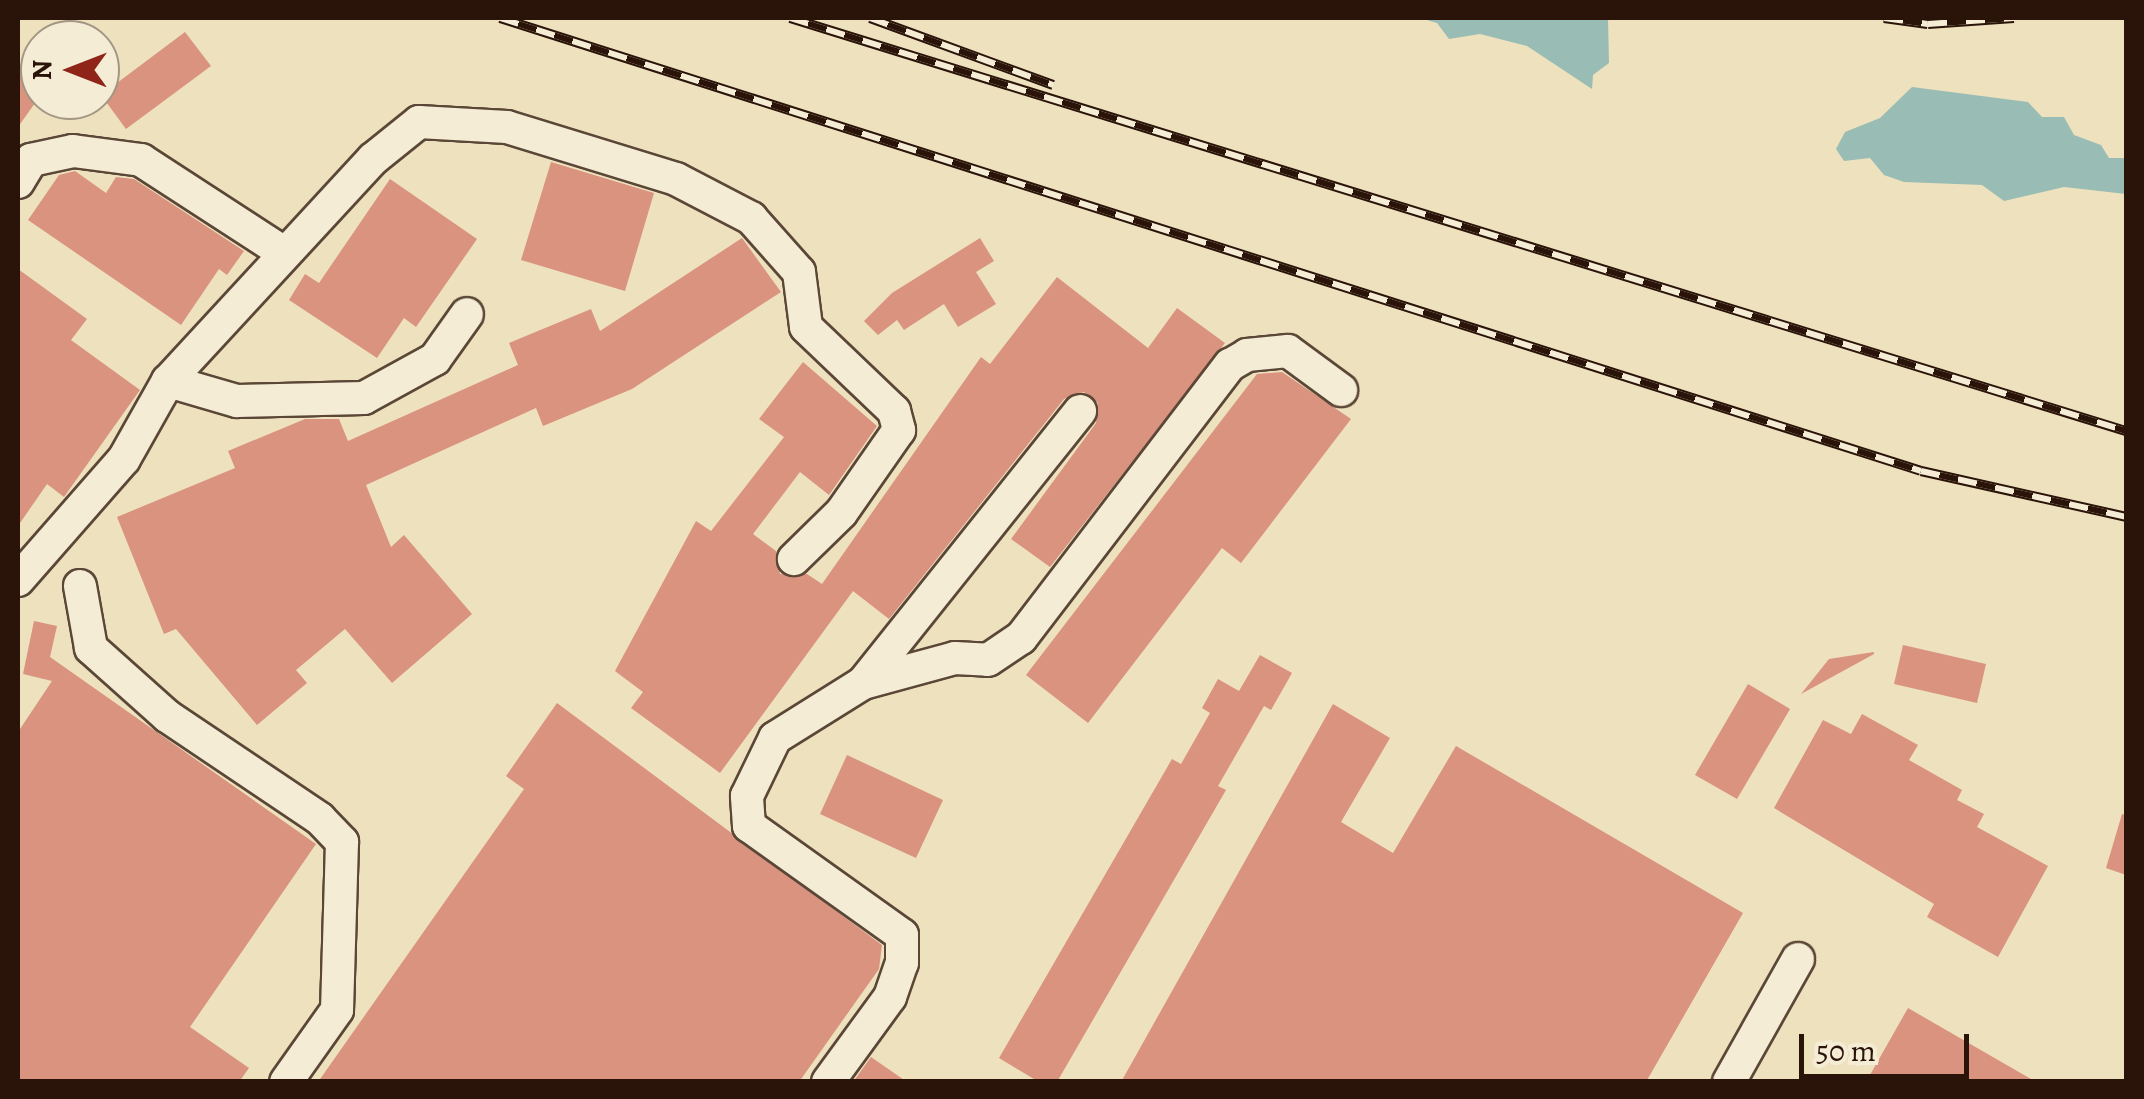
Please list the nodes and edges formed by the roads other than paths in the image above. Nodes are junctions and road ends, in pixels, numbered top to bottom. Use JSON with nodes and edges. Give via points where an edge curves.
{"nodes":[{"id":1,"x":18,"y":182,"type":"edge"},
{"id":2,"x":284,"y":253,"type":"junction"},
{"id":3,"x":468,"y":314,"type":"dead end"},
{"id":4,"x":168,"y":381,"type":"junction"},
{"id":5,"x":1341,"y":390,"type":"dead end"},
{"id":6,"x":1080,"y":411,"type":"dead end"},
{"id":7,"x":794,"y":558,"type":"dead end"},
{"id":8,"x":18,"y":580,"type":"edge"},
{"id":9,"x":80,"y":586,"type":"dead end"},
{"id":10,"x":863,"y":683,"type":"junction"},
{"id":11,"x":1798,"y":959,"type":"dead end"},
{"id":12,"x":286,"y":1082,"type":"edge"},
{"id":13,"x":828,"y":1082,"type":"edge"},
{"id":14,"x":1729,"y":1082,"type":"edge"}],
"edges":[{"from":1,"to":2,"type":"lane","via":[[30,160],[73,152],[141,160]]},
{"from":2,"to":4,"type":"lane"},
{"from":2,"to":7,"type":"lane","via":[[373,159],[419,122],[507,127],[548,137],[676,180],[751,218],[799,272],[806,328],[894,410],[899,430],[842,513]]},
{"from":3,"to":4,"type":"lane","via":[[436,359],[364,398],[237,401]]},
{"from":4,"to":8,"type":"lane","via":[[124,459]]},
{"from":5,"to":10,"type":"lane","via":[[1288,351],[1247,354],[1230,366],[1021,638],[988,660],[955,658]]},
{"from":6,"to":10,"type":"lane"},
{"from":9,"to":12,"type":"lane","via":[[91,648],[167,716],[342,842],[337,1010]]},
{"from":10,"to":13,"type":"lane","via":[[775,738],[746,796],[749,826],[902,935],[902,964],[890,997]]},
{"from":11,"to":14,"type":"lane"}]}
